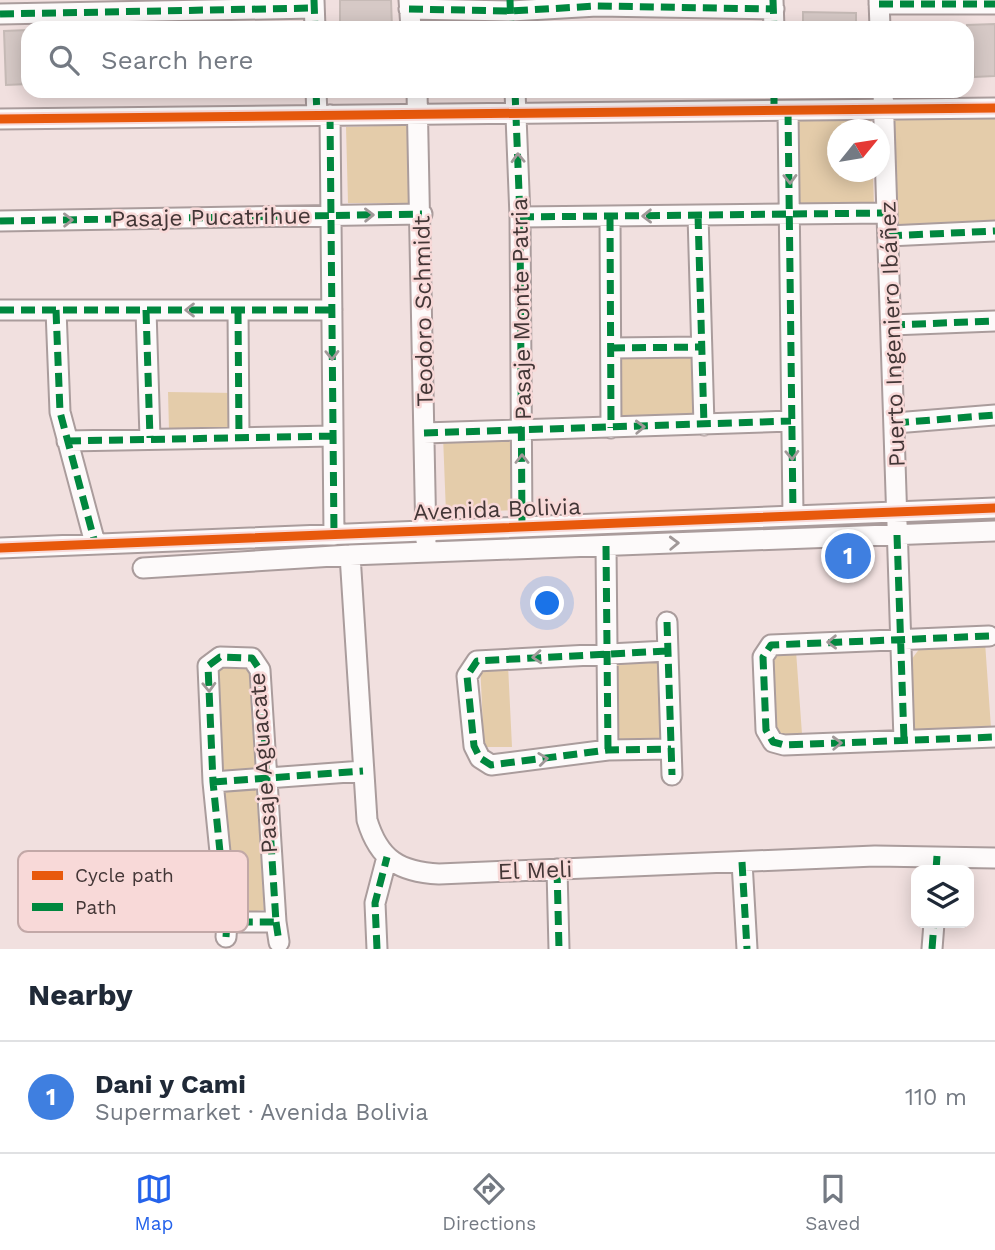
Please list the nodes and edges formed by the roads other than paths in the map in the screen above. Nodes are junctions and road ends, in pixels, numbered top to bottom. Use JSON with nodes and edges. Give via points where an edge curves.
{"nodes":[{"id":1,"x":879,"y":2,"type":"edge"},
{"id":2,"x":597,"y":3,"type":"edge"},
{"id":3,"x":995,"y":4,"type":"edge"},
{"id":4,"x":131,"y":5,"type":"edge"},
{"id":5,"x":694,"y":5,"type":"edge"},
{"id":6,"x":223,"y":6,"type":"edge"},
{"id":7,"x":31,"y":7,"type":"edge"},
{"id":8,"x":314,"y":12,"type":"edge"},
{"id":9,"x":409,"y":12,"type":"edge"},
{"id":10,"x":774,"y":12,"type":"edge"},
{"id":11,"x":511,"y":13,"type":"edge"},
{"id":12,"x":0,"y":14,"type":"edge"},
{"id":13,"x":880,"y":21,"type":"edge"},
{"id":14,"x":318,"y":98,"type":"edge"},
{"id":15,"x":418,"y":98,"type":"edge"},
{"id":16,"x":515,"y":98,"type":"edge"},
{"id":17,"x":883,"y":100,"type":"edge"},
{"id":18,"x":779,"y":104,"type":"edge"},
{"id":19,"x":995,"y":108,"type":"edge"},
{"id":20,"x":516,"y":112,"type":"junction"},
{"id":21,"x":419,"y":114,"type":"junction"},
{"id":22,"x":323,"y":115,"type":"junction"},
{"id":23,"x":0,"y":119,"type":"edge"},
{"id":24,"x":887,"y":213,"type":"junction"},
{"id":25,"x":422,"y":214,"type":"junction"},
{"id":26,"x":790,"y":214,"type":"junction"},
{"id":27,"x":331,"y":215,"type":"junction"},
{"id":28,"x":698,"y":215,"type":"junction"},
{"id":29,"x":520,"y":217,"type":"junction"},
{"id":30,"x":610,"y":217,"type":"junction"},
{"id":31,"x":0,"y":221,"type":"edge"},
{"id":32,"x":995,"y":231,"type":"edge"},
{"id":33,"x":888,"y":236,"type":"junction"},
{"id":34,"x":0,"y":310,"type":"edge"},
{"id":35,"x":56,"y":310,"type":"junction"},
{"id":36,"x":146,"y":310,"type":"junction"},
{"id":37,"x":238,"y":310,"type":"junction"},
{"id":38,"x":332,"y":310,"type":"junction"},
{"id":39,"x":995,"y":321,"type":"edge"},
{"id":40,"x":891,"y":326,"type":"junction"},
{"id":41,"x":701,"y":347,"type":"junction"},
{"id":42,"x":611,"y":348,"type":"junction"},
{"id":43,"x":995,"y":415,"type":"edge"},
{"id":44,"x":791,"y":421,"type":"junction"},
{"id":45,"x":895,"y":423,"type":"junction"},
{"id":46,"x":704,"y":425,"type":"junction"},
{"id":47,"x":611,"y":428,"type":"junction"},
{"id":48,"x":522,"y":430,"type":"junction"},
{"id":49,"x":424,"y":433,"type":"junction"},
{"id":50,"x":333,"y":436,"type":"junction"},
{"id":51,"x":150,"y":438,"type":"junction"},
{"id":52,"x":239,"y":438,"type":"junction"},
{"id":53,"x":67,"y":441,"type":"junction"},
{"id":54,"x":995,"y":508,"type":"edge"},
{"id":55,"x":899,"y":511,"type":"junction"},
{"id":56,"x":793,"y":516,"type":"junction"},
{"id":57,"x":522,"y":527,"type":"junction"},
{"id":58,"x":425,"y":531,"type":"junction"},
{"id":59,"x":995,"y":531,"type":"edge"},
{"id":60,"x":334,"y":535,"type":"junction"},
{"id":61,"x":897,"y":535,"type":"junction"},
{"id":62,"x":95,"y":543,"type":"junction"},
{"id":63,"x":606,"y":546,"type":"junction"},
{"id":64,"x":0,"y":548,"type":"edge"},
{"id":65,"x":426,"y":554,"type":"junction"},
{"id":66,"x":350,"y":555,"type":"junction"},
{"id":67,"x":143,"y":568,"type":"dead end"},
{"id":68,"x":667,"y":622,"type":"dead end"},
{"id":69,"x":989,"y":636,"type":"dead end"},
{"id":70,"x":900,"y":641,"type":"junction"},
{"id":71,"x":667,"y":651,"type":"junction"},
{"id":72,"x":605,"y":652,"type":"junction"},
{"id":73,"x":995,"y":737,"type":"edge"},
{"id":74,"x":904,"y":740,"type":"junction"},
{"id":75,"x":671,"y":749,"type":"junction"},
{"id":76,"x":608,"y":750,"type":"junction"},
{"id":77,"x":363,"y":771,"type":"junction"},
{"id":78,"x":672,"y":775,"type":"dead end"},
{"id":79,"x":264,"y":777,"type":"junction"},
{"id":80,"x":213,"y":782,"type":"junction"},
{"id":81,"x":220,"y":851,"type":"edge"},
{"id":82,"x":387,"y":857,"type":"junction"},
{"id":83,"x":995,"y":858,"type":"edge"},
{"id":84,"x":742,"y":862,"type":"junction"},
{"id":85,"x":937,"y":863,"type":"edge"},
{"id":86,"x":557,"y":869,"type":"junction"},
{"id":87,"x":934,"y":928,"type":"edge"},
{"id":88,"x":248,"y":931,"type":"edge"},
{"id":89,"x":377,"y":949,"type":"edge"},
{"id":90,"x":559,"y":949,"type":"edge"},
{"id":91,"x":747,"y":949,"type":"edge"},
{"id":92,"x":932,"y":949,"type":"edge"}],
"edges":[{"from":1,"to":3,"type":"street"},
{"from":1,"to":13,"type":"street"},
{"from":2,"to":5,"type":"street"},
{"from":2,"to":11,"type":"street"},
{"from":4,"to":6,"type":"street"},
{"from":4,"to":7,"type":"street"},
{"from":5,"to":10,"type":"street"},
{"from":6,"to":8,"type":"street"},
{"from":7,"to":12,"type":"street"},
{"from":9,"to":11,"type":"street"},
{"from":14,"to":22,"type":"street"},
{"from":15,"to":21,"type":"street","name":"Teodoro Schmidt"},
{"from":16,"to":20,"type":"street","name":"Pasaje Monte Patria"},
{"from":17,"to":18,"type":"street"},
{"from":17,"to":19,"type":"street"},
{"from":17,"to":24,"type":"street","name":"Puerto Ingeniero Ibáñez"},
{"from":18,"to":20,"type":"street"},
{"from":18,"to":26,"type":"street","one_way":true},
{"from":20,"to":21,"type":"street"},
{"from":29,"to":20,"type":"street","name":"Pasaje Monte Patria","one_way":true},
{"from":21,"to":22,"type":"street"},
{"from":21,"to":25,"type":"street","name":"Teodoro Schmidt"},
{"from":22,"to":23,"type":"street"},
{"from":22,"to":27,"type":"street"},
{"from":24,"to":26,"type":"street"},
{"from":24,"to":33,"type":"street","name":"Puerto Ingeniero Ibáñez"},
{"from":27,"to":25,"type":"street","name":"Pasaje Pucatrihue","one_way":true},
{"from":25,"to":49,"type":"street","name":"Teodoro Schmidt"},
{"from":26,"to":28,"type":"street"},
{"from":26,"to":44,"type":"street"},
{"from":31,"to":27,"type":"street","name":"Pasaje Pucatrihue","one_way":true},
{"from":27,"to":38,"type":"street"},
{"from":28,"to":30,"type":"street","one_way":true},
{"from":28,"to":41,"type":"street"},
{"from":29,"to":30,"type":"street"},
{"from":29,"to":48,"type":"street","name":"Pasaje Monte Patria"},
{"from":30,"to":42,"type":"street"},
{"from":32,"to":33,"type":"street"},
{"from":33,"to":40,"type":"street","name":"Puerto Ingeniero Ibáñez"},
{"from":34,"to":35,"type":"street"},
{"from":35,"to":36,"type":"street"},
{"from":35,"to":53,"type":"street","via":[[60,412]]},
{"from":37,"to":36,"type":"street","one_way":true},
{"from":36,"to":51,"type":"street"},
{"from":37,"to":38,"type":"street"},
{"from":37,"to":52,"type":"street"},
{"from":38,"to":50,"type":"street","one_way":true},
{"from":39,"to":40,"type":"street"},
{"from":40,"to":45,"type":"street","name":"Puerto Ingeniero Ibáñez"},
{"from":41,"to":42,"type":"street"},
{"from":41,"to":46,"type":"street"},
{"from":42,"to":47,"type":"street"},
{"from":43,"to":45,"type":"street"},
{"from":44,"to":46,"type":"street"},
{"from":44,"to":56,"type":"street","one_way":true},
{"from":45,"to":55,"type":"street","name":"Puerto Ingeniero Ibáñez"},
{"from":47,"to":46,"type":"street","one_way":true},
{"from":47,"to":48,"type":"street"},
{"from":48,"to":49,"type":"street"},
{"from":57,"to":48,"type":"street","name":"Pasaje Monte Patria","one_way":true},
{"from":49,"to":58,"type":"street","name":"Teodoro Schmidt"},
{"from":50,"to":52,"type":"street"},
{"from":50,"to":60,"type":"street"},
{"from":51,"to":52,"type":"street"},
{"from":51,"to":53,"type":"street"},
{"from":53,"to":62,"type":"street"},
{"from":54,"to":55,"type":"street","name":"Avenida Bolivia"},
{"from":55,"to":56,"type":"street","name":"Avenida Bolivia"},
{"from":55,"to":61,"type":"street","name":"Puerto Ingeniero Ibáñez"},
{"from":56,"to":57,"type":"street","name":"Avenida Bolivia"},
{"from":57,"to":58,"type":"street","name":"Avenida Bolivia"},
{"from":58,"to":60,"type":"street","name":"Avenida Bolivia"},
{"from":58,"to":65,"type":"street","name":"Teodoro Schmidt"},
{"from":59,"to":61,"type":"street","name":"Avenida Bolivia"},
{"from":60,"to":62,"type":"street","name":"Avenida Bolivia"},
{"from":63,"to":61,"type":"street","name":"Avenida Bolivia","one_way":true},
{"from":61,"to":70,"type":"street","name":"Puerto Ingeniero Ibáñez"},
{"from":62,"to":64,"type":"street","name":"Avenida Bolivia"},
{"from":63,"to":65,"type":"street","name":"Avenida Bolivia"},
{"from":63,"to":72,"type":"street"},
{"from":65,"to":66,"type":"street","name":"Avenida Bolivia"},
{"from":66,"to":67,"type":"street","name":"Avenida Bolivia"},
{"from":66,"to":77,"type":"street"},
{"from":68,"to":71,"type":"street"},
{"from":69,"to":70,"type":"street"},
{"from":70,"to":74,"type":"street","name":"Puerto Ingeniero Ibáñez"},
{"from":70,"to":74,"type":"street","one_way":true,"via":[[776,643],[763,657],[766,730],[773,742]]},
{"from":71,"to":72,"type":"street"},
{"from":71,"to":75,"type":"street"},
{"from":72,"to":76,"type":"street"},
{"from":72,"to":76,"type":"street","one_way":true,"via":[[477,661],[467,676],[474,746],[480,758],[491,765]]},
{"from":73,"to":74,"type":"street"},
{"from":75,"to":76,"type":"street"},
{"from":75,"to":78,"type":"street"},
{"from":77,"to":79,"type":"street"},
{"from":77,"to":82,"type":"street","via":[[367,820]]},
{"from":79,"to":80,"type":"street"},
{"from":79,"to":80,"type":"street","name":"Pasaje Aguacate","one_way":true,"via":[[257,663],[252,658],[220,657],[208,666]]},
{"from":79,"to":88,"type":"street","name":"Pasaje Aguacate","via":[[277,932]]},
{"from":80,"to":81,"type":"street","name":"Pasaje Aguacate"},
{"from":82,"to":86,"type":"street","name":"El Meli","via":[[415,873]]},
{"from":82,"to":89,"type":"street","via":[[375,903]]},
{"from":83,"to":85,"type":"street","name":"El Meli"},
{"from":84,"to":85,"type":"street","name":"El Meli"},
{"from":84,"to":86,"type":"street","name":"El Meli"},
{"from":84,"to":91,"type":"street"},
{"from":86,"to":90,"type":"street"},
{"from":87,"to":92,"type":"street"}]}
